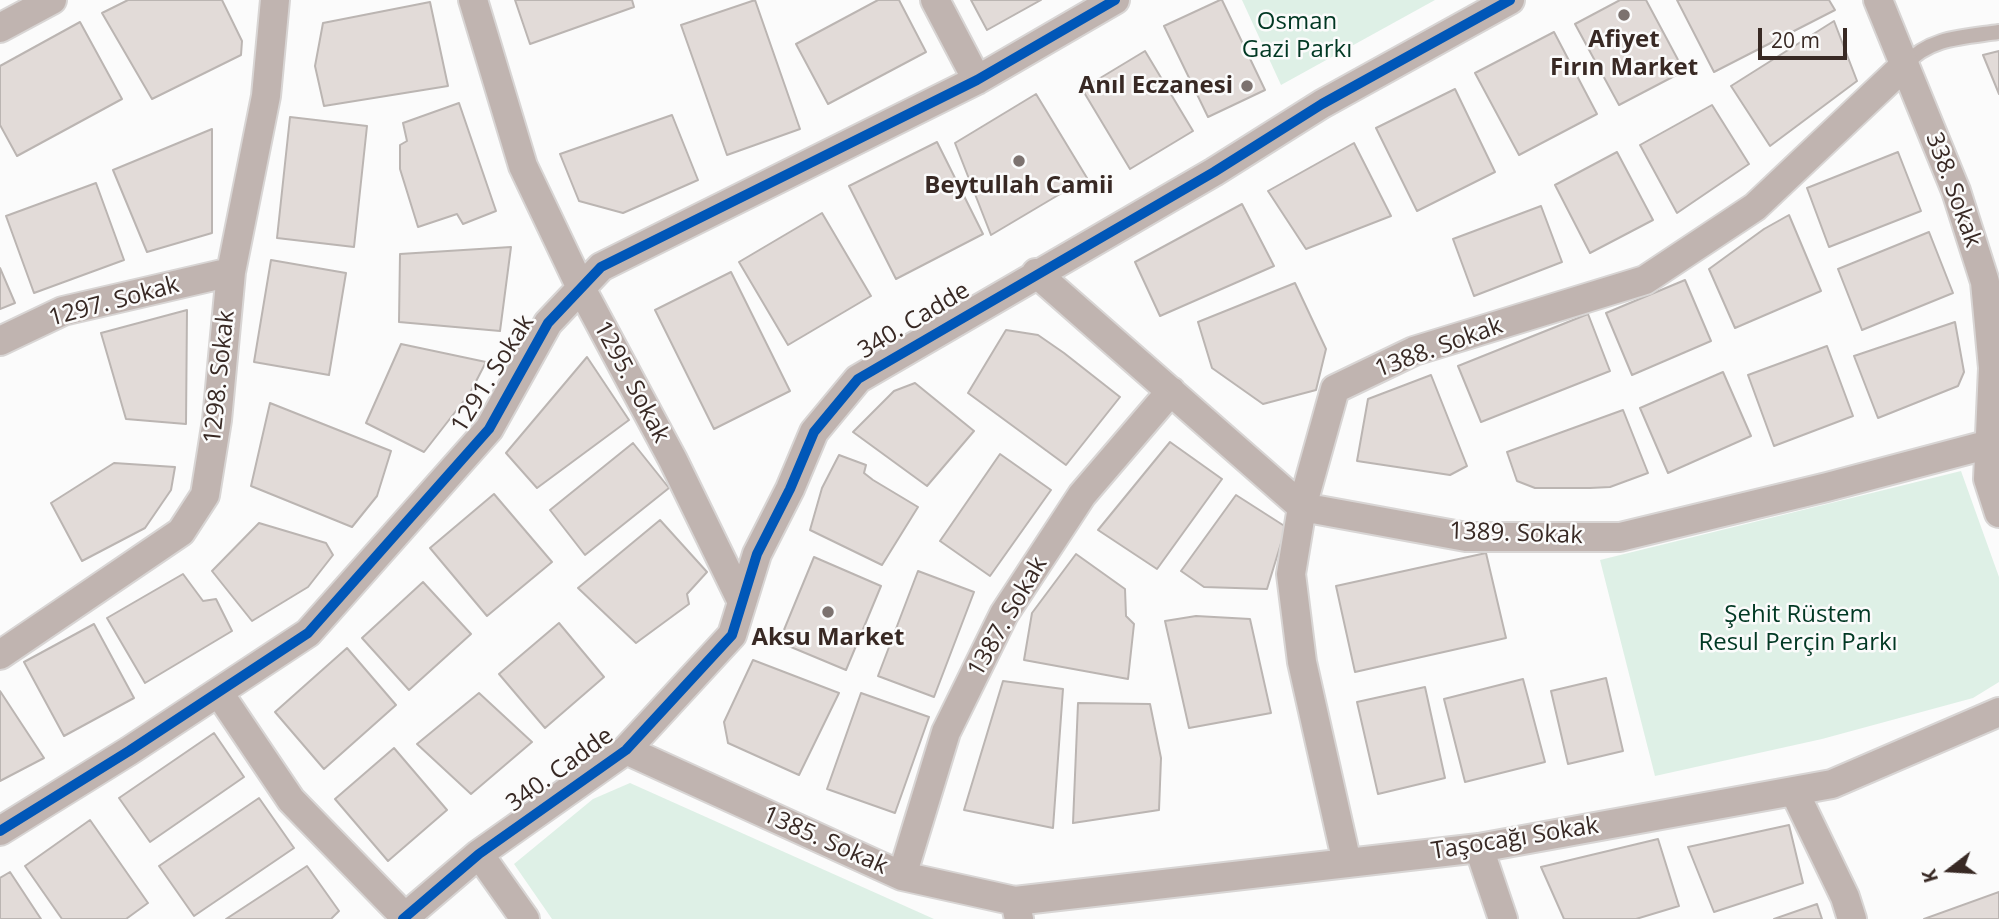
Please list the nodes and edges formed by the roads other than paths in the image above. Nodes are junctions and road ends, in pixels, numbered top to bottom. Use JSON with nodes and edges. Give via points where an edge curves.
{"nodes":[{"id":1,"x":52,"y":0,"type":"edge"},
{"id":2,"x":275,"y":0,"type":"edge"},
{"id":3,"x":473,"y":0,"type":"edge"},
{"id":4,"x":935,"y":0,"type":"edge"},
{"id":5,"x":1115,"y":0,"type":"edge"},
{"id":6,"x":1510,"y":0,"type":"edge"},
{"id":7,"x":1878,"y":0,"type":"edge"},
{"id":8,"x":0,"y":28,"type":"edge"},
{"id":9,"x":1999,"y":32,"type":"edge"},
{"id":10,"x":1905,"y":65,"type":"junction"},
{"id":11,"x":977,"y":80,"type":"junction"},
{"id":12,"x":231,"y":272,"type":"junction"},
{"id":13,"x":1036,"y":273,"type":"junction"},
{"id":14,"x":581,"y":288,"type":"junction"},
{"id":15,"x":0,"y":341,"type":"edge"},
{"id":16,"x":1171,"y":391,"type":"junction"},
{"id":17,"x":1990,"y":444,"type":"junction"},
{"id":18,"x":1302,"y":507,"type":"junction"},
{"id":19,"x":1998,"y":509,"type":"edge"},
{"id":20,"x":742,"y":602,"type":"junction"},
{"id":21,"x":0,"y":655,"type":"edge"},
{"id":22,"x":219,"y":692,"type":"junction"},
{"id":23,"x":1999,"y":712,"type":"edge"},
{"id":24,"x":626,"y":750,"type":"junction"},
{"id":25,"x":1794,"y":791,"type":"junction"},
{"id":26,"x":0,"y":831,"type":"edge"},
{"id":27,"x":1479,"y":848,"type":"junction"},
{"id":28,"x":479,"y":854,"type":"junction"},
{"id":29,"x":1347,"y":863,"type":"junction"},
{"id":30,"x":902,"y":876,"type":"junction"},
{"id":31,"x":1017,"y":910,"type":"edge"},
{"id":32,"x":404,"y":918,"type":"edge"},
{"id":33,"x":525,"y":919,"type":"edge"},
{"id":34,"x":1503,"y":919,"type":"edge"},
{"id":35,"x":1852,"y":919,"type":"edge"}],
"edges":[{"from":1,"to":8,"type":"street"},
{"from":2,"to":12,"type":"street","name":"1298. Sokak","via":[[266,96]]},
{"from":3,"to":14,"type":"street","name":"1295. Sokak","via":[[523,166]]},
{"from":4,"to":11,"type":"street"},
{"from":5,"to":11,"type":"street","name":"1291. Sokak"},
{"from":6,"to":13,"type":"street","name":"340. Cadde","via":[[1322,104],[1214,172]]},
{"from":7,"to":10,"type":"street","name":"338. Sokak"},
{"from":9,"to":10,"type":"lane","via":[[1931,44]]},
{"from":10,"to":17,"type":"street","name":"338. Sokak","via":[[1956,191],[1985,282],[1993,368]]},
{"from":10,"to":18,"type":"street","name":"1388. Sokak","via":[[1755,207],[1644,280],[1414,351],[1335,389]]},
{"from":11,"to":14,"type":"street","name":"1291. Sokak","via":[[601,267]]},
{"from":12,"to":15,"type":"street","name":"1297. Sokak","via":[[63,311]]},
{"from":12,"to":21,"type":"street","name":"1298. Sokak","via":[[205,495],[181,532]]},
{"from":13,"to":16,"type":"street"},
{"from":13,"to":20,"type":"street","name":"340. Cadde","via":[[858,379],[814,432],[757,554]]},
{"from":14,"to":20,"type":"street","name":"1295. Sokak"},
{"from":14,"to":22,"type":"street","name":"1291. Sokak","via":[[548,323],[489,429],[308,633]]},
{"from":16,"to":18,"type":"street"},
{"from":16,"to":30,"type":"street","name":"1387. Sokak","via":[[1083,495],[1004,614],[946,733]]},
{"from":17,"to":18,"type":"street","name":"1389. Sokak","via":[[1620,537],[1466,537]]},
{"from":17,"to":19,"type":"street","name":"338. Sokak","via":[[1988,479]]},
{"from":18,"to":29,"type":"street","name":"1388. Sokak","via":[[1292,587],[1302,662]]},
{"from":20,"to":24,"type":"street","name":"340. Cadde","via":[[732,635]]},
{"from":22,"to":26,"type":"street","name":"1291. Sokak"},
{"from":22,"to":32,"type":"street","via":[[291,800]]},
{"from":23,"to":25,"type":"street","name":"Taşocağı Sokak","via":[[1832,784]]},
{"from":24,"to":28,"type":"street","name":"340. Cadde"},
{"from":24,"to":30,"type":"street","name":"1385. Sokak"},
{"from":25,"to":27,"type":"street","name":"Taşocağı Sokak"},
{"from":25,"to":35,"type":"street"},
{"from":27,"to":29,"type":"street","name":"Taşocağı Sokak"},
{"from":27,"to":34,"type":"street"},
{"from":28,"to":32,"type":"street","name":"340. Cadde"},
{"from":28,"to":33,"type":"street"},
{"from":29,"to":31,"type":"street","name":"Taşocağı Sokak"},
{"from":30,"to":31,"type":"street","name":"1385. Sokak"}]}
